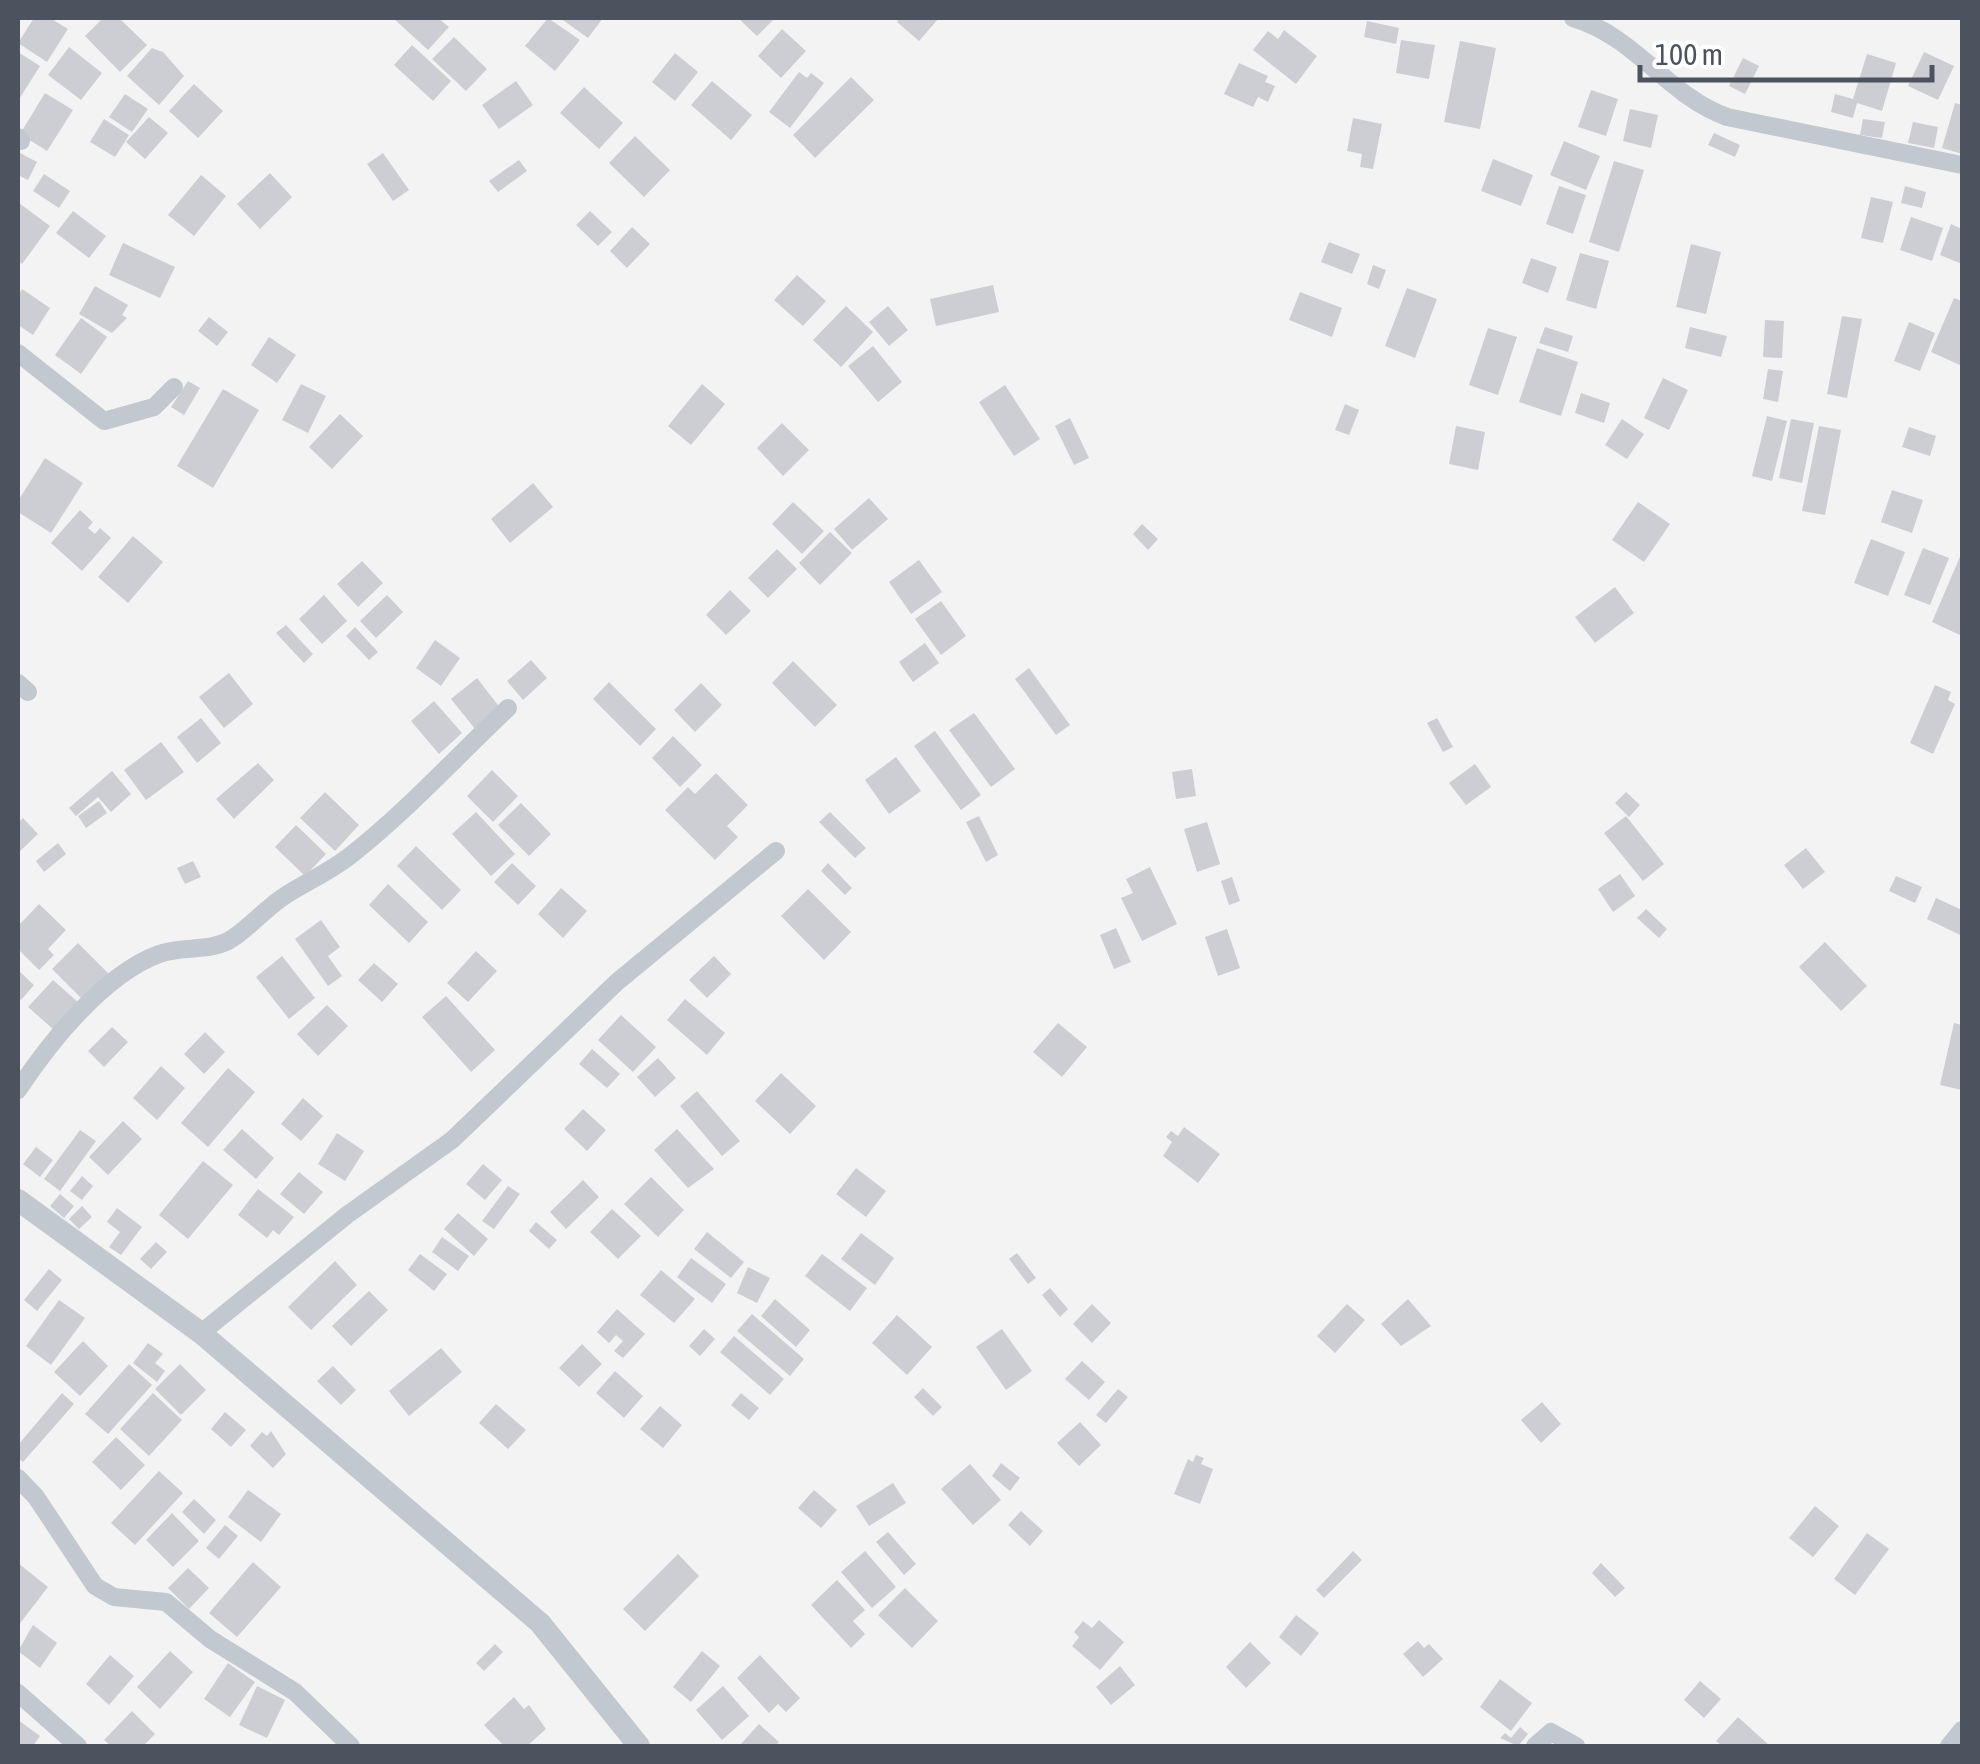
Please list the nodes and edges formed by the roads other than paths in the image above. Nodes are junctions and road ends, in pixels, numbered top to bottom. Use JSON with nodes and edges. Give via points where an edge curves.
{"nodes":[{"id":1,"x":1573,"y":18,"type":"edge"},
{"id":2,"x":1962,"y":164,"type":"edge"},
{"id":3,"x":18,"y":353,"type":"edge"},
{"id":4,"x":174,"y":386,"type":"dead end"},
{"id":5,"x":508,"y":708,"type":"dead end"},
{"id":6,"x":776,"y":852,"type":"dead end"},
{"id":7,"x":18,"y":1090,"type":"edge"},
{"id":8,"x":18,"y":1200,"type":"edge"},
{"id":9,"x":201,"y":1332,"type":"junction"},
{"id":10,"x":18,"y":1478,"type":"edge"},
{"id":11,"x":18,"y":1693,"type":"edge"},
{"id":12,"x":1962,"y":1730,"type":"edge"},
{"id":13,"x":78,"y":1746,"type":"edge"},
{"id":14,"x":351,"y":1746,"type":"edge"},
{"id":15,"x":639,"y":1746,"type":"edge"},
{"id":16,"x":1535,"y":1746,"type":"edge"},
{"id":17,"x":1576,"y":1746,"type":"edge"},
{"id":18,"x":1949,"y":1746,"type":"edge"}],
"edges":[{"from":1,"to":2,"type":"street","via":[[1621,37],[1696,105]]},
{"from":3,"to":4,"type":"street","via":[[104,421],[154,407]]},
{"from":5,"to":7,"type":"street","via":[[319,879],[288,894],[230,940],[148,958],[90,1002]]},
{"from":6,"to":9,"type":"street","via":[[617,982],[452,1140]]},
{"from":8,"to":9,"type":"street"},
{"from":9,"to":15,"type":"street","via":[[540,1623]]},
{"from":10,"to":14,"type":"street","via":[[94,1586],[114,1597],[166,1602],[210,1639],[296,1692]]},
{"from":11,"to":13,"type":"street"},
{"from":12,"to":18,"type":"street"},
{"from":16,"to":17,"type":"street","via":[[1552,1732]]}]}
